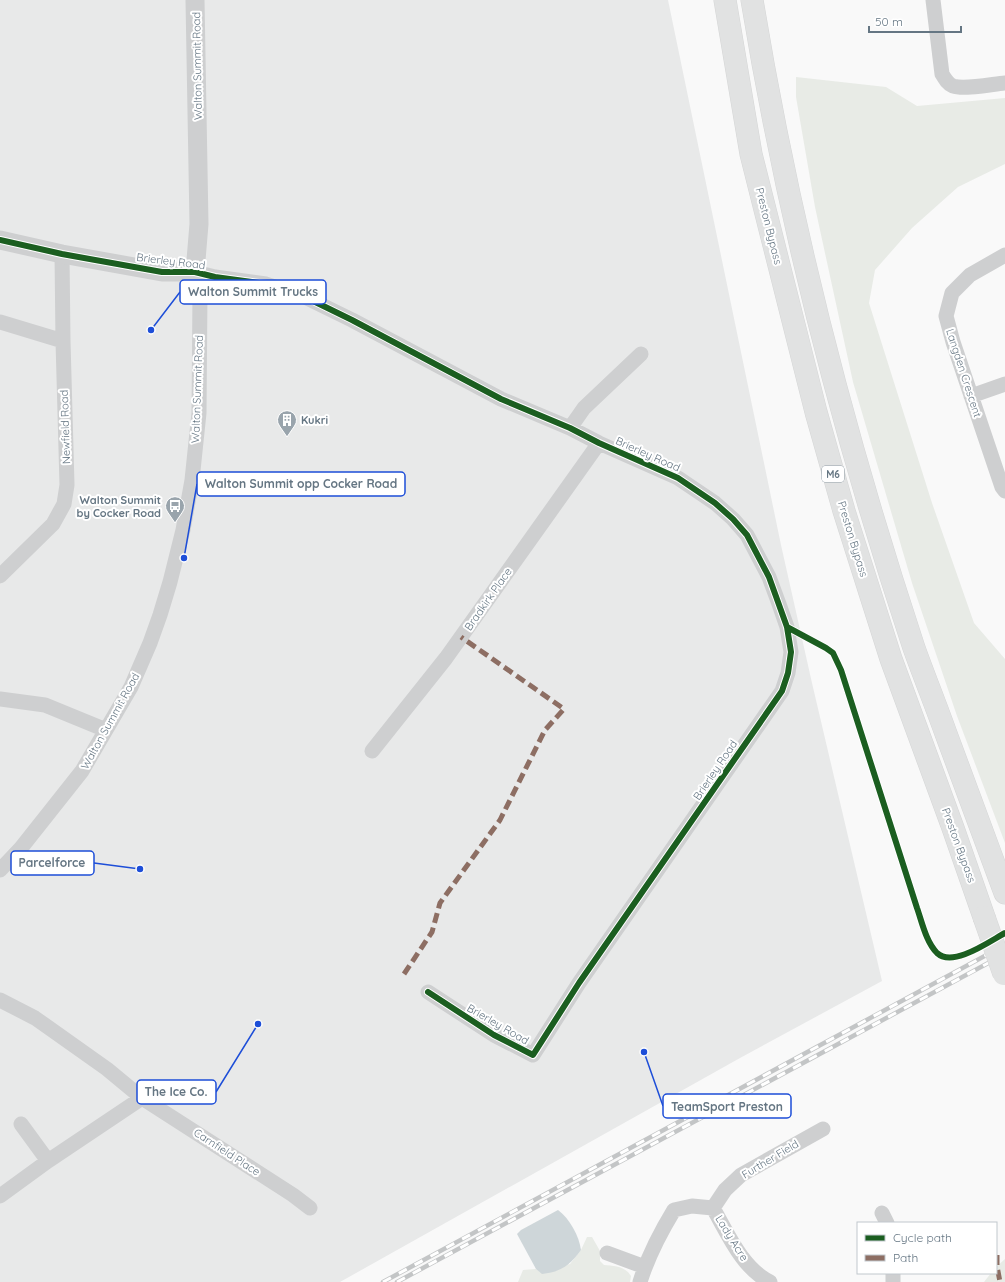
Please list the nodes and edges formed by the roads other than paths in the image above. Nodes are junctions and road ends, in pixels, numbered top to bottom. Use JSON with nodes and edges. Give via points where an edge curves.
{"nodes":[{"id":1,"x":195,"y":0,"type":"edge"},
{"id":2,"x":752,"y":0,"type":"edge"},
{"id":3,"x":933,"y":0,"type":"edge"},
{"id":4,"x":725,"y":6,"type":"edge"},
{"id":5,"x":1005,"y":83,"type":"edge"},
{"id":6,"x":0,"y":240,"type":"edge"},
{"id":7,"x":62,"y":254,"type":"junction"},
{"id":8,"x":1005,"y":255,"type":"edge"},
{"id":9,"x":196,"y":272,"type":"junction"},
{"id":10,"x":0,"y":322,"type":"edge"},
{"id":11,"x":63,"y":341,"type":"junction"},
{"id":12,"x":641,"y":354,"type":"dead end"},
{"id":13,"x":1005,"y":384,"type":"edge"},
{"id":14,"x":971,"y":396,"type":"junction"},
{"id":15,"x":570,"y":428,"type":"junction"},
{"id":16,"x":599,"y":444,"type":"junction"},
{"id":17,"x":1005,"y":491,"type":"edge"},
{"id":18,"x":0,"y":576,"type":"edge"},
{"id":19,"x":0,"y":699,"type":"edge"},
{"id":20,"x":106,"y":730,"type":"junction"},
{"id":21,"x":372,"y":751,"type":"dead end"},
{"id":22,"x":0,"y":870,"type":"edge"},
{"id":23,"x":1005,"y":893,"type":"edge"},
{"id":24,"x":1004,"y":975,"type":"edge"},
{"id":25,"x":428,"y":992,"type":"dead end"},
{"id":26,"x":0,"y":1000,"type":"edge"},
{"id":27,"x":142,"y":1098,"type":"junction"},
{"id":28,"x":21,"y":1124,"type":"dead end"},
{"id":29,"x":823,"y":1128,"type":"dead end"},
{"id":30,"x":48,"y":1161,"type":"junction"},
{"id":31,"x":0,"y":1196,"type":"edge"},
{"id":32,"x":310,"y":1208,"type":"dead end"},
{"id":33,"x":713,"y":1208,"type":"junction"},
{"id":34,"x":607,"y":1253,"type":"dead end"},
{"id":35,"x":645,"y":1267,"type":"junction"},
{"id":36,"x":640,"y":1282,"type":"edge"},
{"id":37,"x":770,"y":1282,"type":"edge"}],
"edges":[{"from":1,"to":9,"type":"street","name":"Walton Summit Road","via":[[199,224]]},
{"from":2,"to":23,"type":"highway","number":"M6","via":[[797,230],[825,345],[869,504],[915,651]]},
{"from":3,"to":5,"type":"street","via":[[942,74],[948,82],[962,88]]},
{"from":4,"to":24,"type":"highway","name":"Preston Bypass","number":"M6","bridge":true,"via":[[751,154],[837,488],[891,659]]},
{"from":6,"to":7,"type":"street","name":"Brierley Road"},
{"from":7,"to":9,"type":"street","name":"Brierley Road","via":[[162,272]]},
{"from":7,"to":11,"type":"street","name":"Newfield Road"},
{"from":8,"to":14,"type":"street","name":"Langden Crescent","via":[[970,275],[952,293],[946,316],[952,342]]},
{"from":9,"to":15,"type":"street","name":"Brierley Road","via":[[266,284],[305,297],[501,399]]},
{"from":9,"to":20,"type":"street","name":"Walton Summit Road","via":[[200,292],[199,413],[192,480],[183,530],[170,582],[150,643],[130,687]]},
{"from":10,"to":11,"type":"street"},
{"from":11,"to":18,"type":"street","name":"Newfield Road","via":[[67,485],[64,504],[53,524]]},
{"from":12,"to":15,"type":"street","via":[[584,408]]},
{"from":13,"to":14,"type":"street"},
{"from":14,"to":17,"type":"street","name":"Langden Crescent"},
{"from":15,"to":16,"type":"street","name":"Brierley Road"},
{"from":16,"to":21,"type":"street","name":"Bradkirk Place","via":[[446,658]]},
{"from":16,"to":25,"type":"street","name":"Brierley Road","via":[[678,478],[716,503],[747,535],[769,576],[787,627],[791,652],[788,673],[782,691],[579,984],[533,1055],[494,1035]]},
{"from":19,"to":20,"type":"street","via":[[45,705]]},
{"from":20,"to":22,"type":"street","name":"Walton Summit Road","via":[[82,771],[21,848]]},
{"from":26,"to":27,"type":"street","name":"Carnfield Place","via":[[35,1018],[107,1069]]},
{"from":27,"to":30,"type":"street"},
{"from":27,"to":32,"type":"street","name":"Carnfield Place"},
{"from":28,"to":30,"type":"street"},
{"from":29,"to":33,"type":"street","name":"Further Field","via":[[741,1174],[725,1190]]},
{"from":30,"to":31,"type":"street"},
{"from":33,"to":35,"type":"street","via":[[692,1206],[674,1210],[660,1232]]},
{"from":33,"to":37,"type":"street","name":"Lady Acre","via":[[750,1267]]},
{"from":34,"to":35,"type":"street"},
{"from":35,"to":36,"type":"street"}]}
